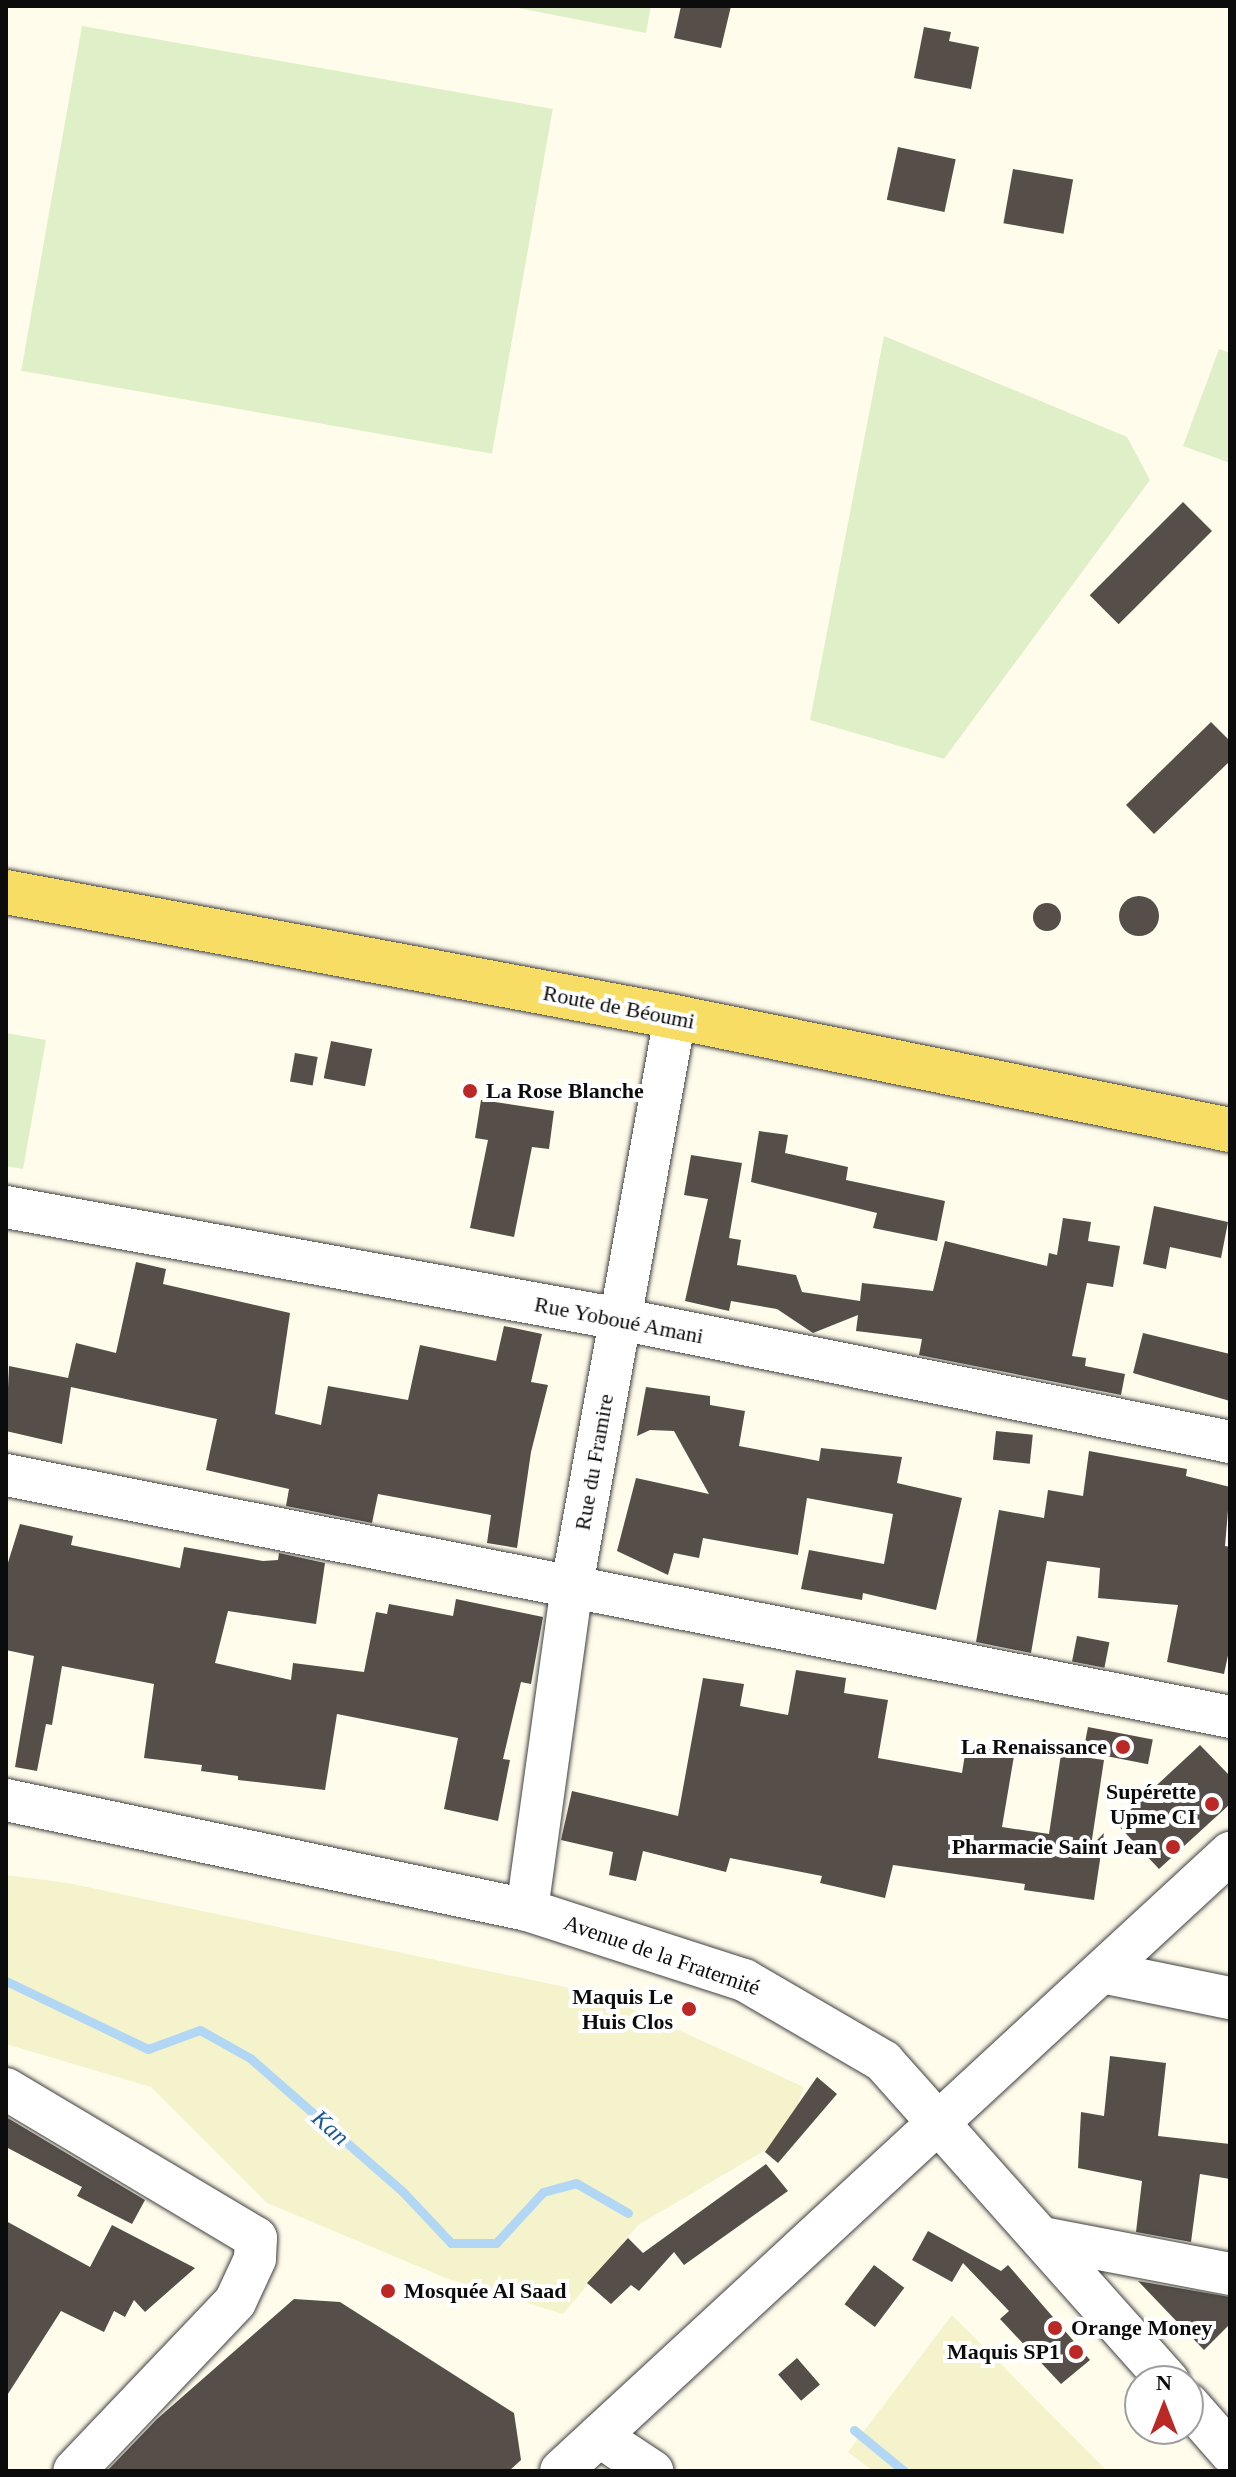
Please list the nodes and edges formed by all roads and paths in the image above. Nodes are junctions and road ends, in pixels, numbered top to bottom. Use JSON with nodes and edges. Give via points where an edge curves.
{"nodes":[{"id":1,"x":6,"y":892,"type":"edge"},
{"id":2,"x":675,"y":1017,"type":"junction"},
{"id":3,"x":1230,"y":1130,"type":"edge"},
{"id":4,"x":6,"y":1207,"type":"edge"},
{"id":5,"x":620,"y":1319,"type":"junction"},
{"id":6,"x":1230,"y":1442,"type":"edge"},
{"id":7,"x":6,"y":1475,"type":"edge"},
{"id":8,"x":572,"y":1585,"type":"junction"},
{"id":9,"x":1230,"y":1717,"type":"edge"},
{"id":10,"x":6,"y":1800,"type":"edge"},
{"id":11,"x":1230,"y":1853,"type":"edge"},
{"id":12,"x":527,"y":1910,"type":"junction"},
{"id":13,"x":1102,"y":1972,"type":"junction"},
{"id":14,"x":1230,"y":1998,"type":"edge"},
{"id":15,"x":6,"y":2089,"type":"edge"},
{"id":16,"x":942,"y":2122,"type":"junction"},
{"id":17,"x":1042,"y":2238,"type":"junction"},
{"id":18,"x":1230,"y":2274,"type":"edge"},
{"id":19,"x":1154,"y":2365,"type":"edge"},
{"id":20,"x":1204,"y":2422,"type":"edge"},
{"id":21,"x":599,"y":2436,"type":"junction"},
{"id":22,"x":1230,"y":2452,"type":"edge"},
{"id":23,"x":74,"y":2471,"type":"edge"},
{"id":24,"x":561,"y":2471,"type":"edge"},
{"id":25,"x":652,"y":2471,"type":"edge"}],
"edges":[{"from":1,"to":2,"type":"main road","name":"Route de Béoumi"},
{"from":2,"to":3,"type":"main road","name":"Route de Béoumi"},
{"from":2,"to":5,"type":"street","name":"Rue du Framire"},
{"from":4,"to":5,"type":"street","name":"Rue Yoboué Amani"},
{"from":5,"to":6,"type":"street","name":"Rue Yoboué Amani"},
{"from":5,"to":8,"type":"street","name":"Rue du Framire"},
{"from":7,"to":8,"type":"street"},
{"from":8,"to":9,"type":"street"},
{"from":8,"to":12,"type":"street","name":"Rue du Framire"},
{"from":10,"to":12,"type":"street","name":"Avenue de la Fraternité"},
{"from":11,"to":13,"type":"street"},
{"from":12,"to":16,"type":"street","name":"Avenue de la Fraternité","via":[[744,1980],[883,2061]]},
{"from":13,"to":14,"type":"street"},
{"from":13,"to":16,"type":"street"},
{"from":15,"to":23,"type":"street","via":[[256,2238],[255,2259],[235,2302]]},
{"from":16,"to":17,"type":"street","name":"Avenue de la Fraternité"},
{"from":16,"to":21,"type":"street"},
{"from":17,"to":18,"type":"street"},
{"from":17,"to":19,"type":"street","name":"Avenue de la Fraternité"},
{"from":20,"to":22,"type":"street"},
{"from":21,"to":24,"type":"street"},
{"from":21,"to":25,"type":"street"}]}
